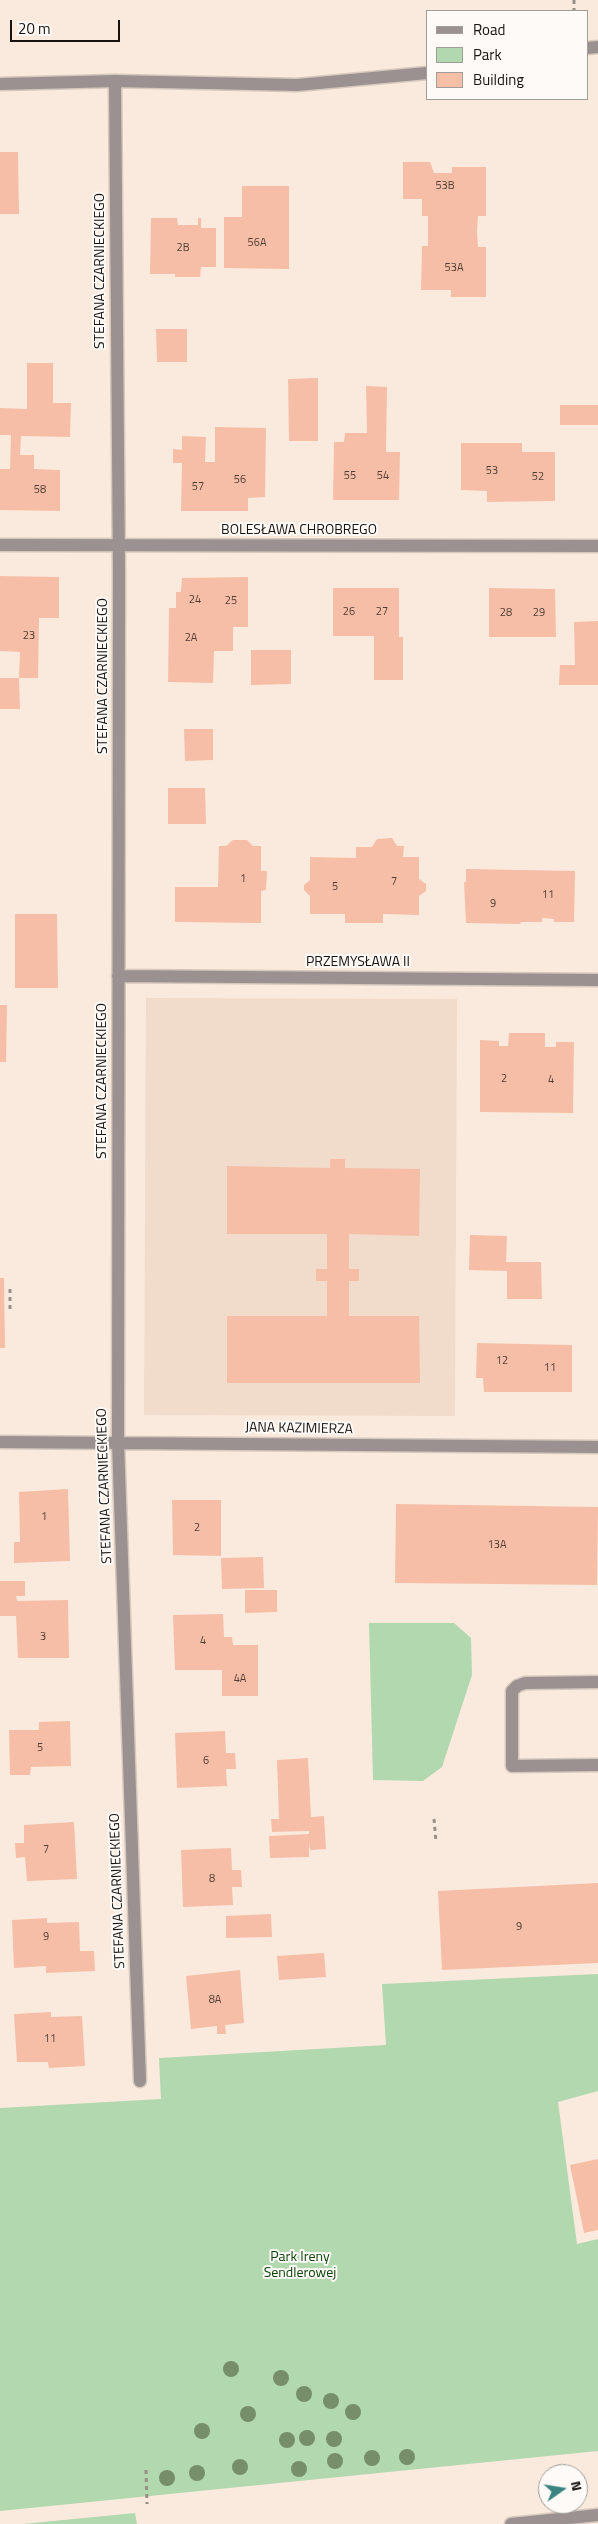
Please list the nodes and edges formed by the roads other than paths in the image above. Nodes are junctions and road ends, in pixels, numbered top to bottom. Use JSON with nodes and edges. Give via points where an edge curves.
{"nodes":[{"id":1,"x":426,"y":73,"type":"edge"},
{"id":2,"x":115,"y":80,"type":"junction"},
{"id":3,"x":0,"y":84,"type":"edge"},
{"id":4,"x":0,"y":545,"type":"edge"},
{"id":5,"x":119,"y":546,"type":"junction"},
{"id":6,"x":598,"y":546,"type":"edge"},
{"id":7,"x":118,"y":976,"type":"junction"},
{"id":8,"x":598,"y":980,"type":"edge"},
{"id":9,"x":0,"y":1442,"type":"edge"},
{"id":10,"x":118,"y":1442,"type":"junction"},
{"id":11,"x":598,"y":1447,"type":"edge"},
{"id":12,"x":598,"y":1682,"type":"edge"},
{"id":13,"x":598,"y":1765,"type":"edge"},
{"id":14,"x":140,"y":2081,"type":"dead end"},
{"id":15,"x":598,"y":2515,"type":"edge"},
{"id":16,"x":511,"y":2524,"type":"edge"}],
"edges":[{"from":1,"to":2,"type":"street","via":[[297,85]]},
{"from":2,"to":3,"type":"street"},
{"from":2,"to":5,"type":"street","name":"STEFANA CZARNIECKIEGO"},
{"from":4,"to":5,"type":"street","name":"BOLESŁAWA CHROBREGO"},
{"from":5,"to":6,"type":"street","name":"BOLESŁAWA CHROBREGO"},
{"from":5,"to":7,"type":"street","name":"STEFANA CZARNIECKIEGO"},
{"from":7,"to":8,"type":"street","name":"PRZEMYSŁAWA II"},
{"from":7,"to":10,"type":"street","name":"STEFANA CZARNIECKIEGO"},
{"from":9,"to":10,"type":"street","name":"JANA KAZIMIERZA"},
{"from":10,"to":11,"type":"street","name":"JANA KAZIMIERZA"},
{"from":10,"to":14,"type":"street","name":"STEFANA CZARNIECKIEGO"},
{"from":12,"to":13,"type":"street","via":[[525,1683],[517,1686],[512,1691],[512,1766]]},
{"from":15,"to":16,"type":"street"}]}
